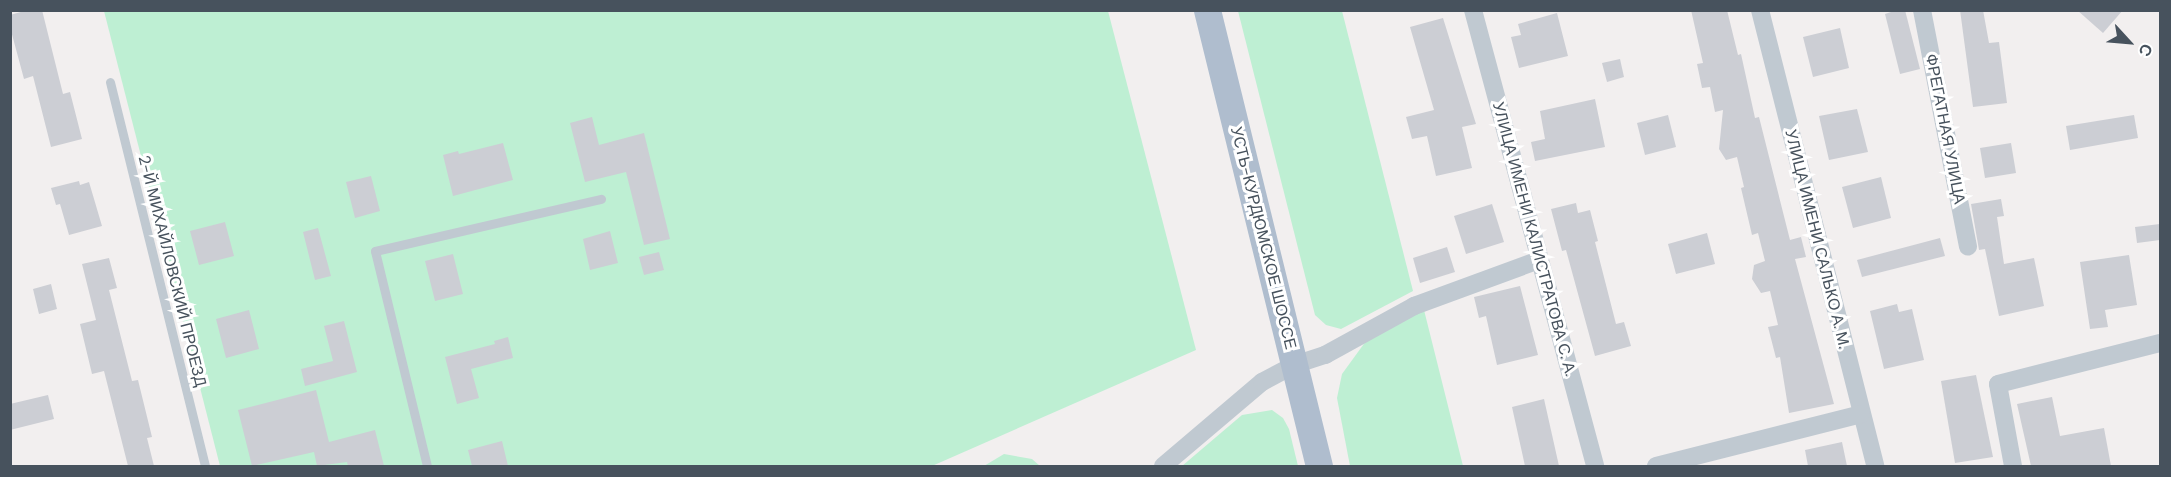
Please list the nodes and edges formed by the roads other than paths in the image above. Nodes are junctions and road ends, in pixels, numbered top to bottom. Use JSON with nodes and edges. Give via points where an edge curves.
{"nodes":[{"id":1,"x":1207,"y":10,"type":"edge"},
{"id":2,"x":1473,"y":10,"type":"edge"},
{"id":3,"x":1760,"y":10,"type":"edge"},
{"id":4,"x":1922,"y":10,"type":"edge"},
{"id":5,"x":110,"y":82,"type":"dead end"},
{"id":6,"x":602,"y":199,"type":"dead end"},
{"id":7,"x":1968,"y":247,"type":"dead end"},
{"id":8,"x":1539,"y":260,"type":"junction"},
{"id":9,"x":2160,"y":343,"type":"edge"},
{"id":10,"x":1294,"y":365,"type":"junction"},
{"id":11,"x":1861,"y":414,"type":"junction"},
{"id":12,"x":205,"y":466,"type":"edge"},
{"id":13,"x":427,"y":466,"type":"edge"},
{"id":14,"x":1163,"y":466,"type":"edge"},
{"id":15,"x":1319,"y":466,"type":"edge"},
{"id":16,"x":1595,"y":466,"type":"edge"},
{"id":17,"x":1656,"y":466,"type":"edge"},
{"id":18,"x":1875,"y":466,"type":"edge"},
{"id":19,"x":2013,"y":466,"type":"edge"}],
"edges":[{"from":1,"to":10,"type":"main road","name":"УСТЬ-КУРДЮМСКОЕ ШОССЕ"},
{"from":2,"to":8,"type":"street","name":"УЛИЦА ИМЕНИ КАЛИСТРАТОВА С. А."},
{"from":3,"to":11,"type":"street","name":"УЛИЦА ИМЕНИ САЛЬКО А. М."},
{"from":4,"to":7,"type":"street","name":"ФРЕГАТНАЯ УЛИЦА"},
{"from":5,"to":12,"type":"lane","name":"2-Й МИХАЙЛОВСКИЙ ПРОЕЗД"},
{"from":6,"to":13,"type":"lane","via":[[375,251]]},
{"from":8,"to":10,"type":"street","via":[[1414,306],[1325,356]]},
{"from":8,"to":16,"type":"street","name":"УЛИЦА ИМЕНИ КАЛИСТРАТОВА С. А."},
{"from":9,"to":19,"type":"street","via":[[1998,384]]},
{"from":10,"to":14,"type":"street","via":[[1263,382]]},
{"from":10,"to":15,"type":"main road","name":"УСТЬ-КУРДЮМСКОЕ ШОССЕ"},
{"from":11,"to":17,"type":"street"},
{"from":11,"to":18,"type":"street","name":"УЛИЦА ИМЕНИ САЛЬКО А. М."}]}
